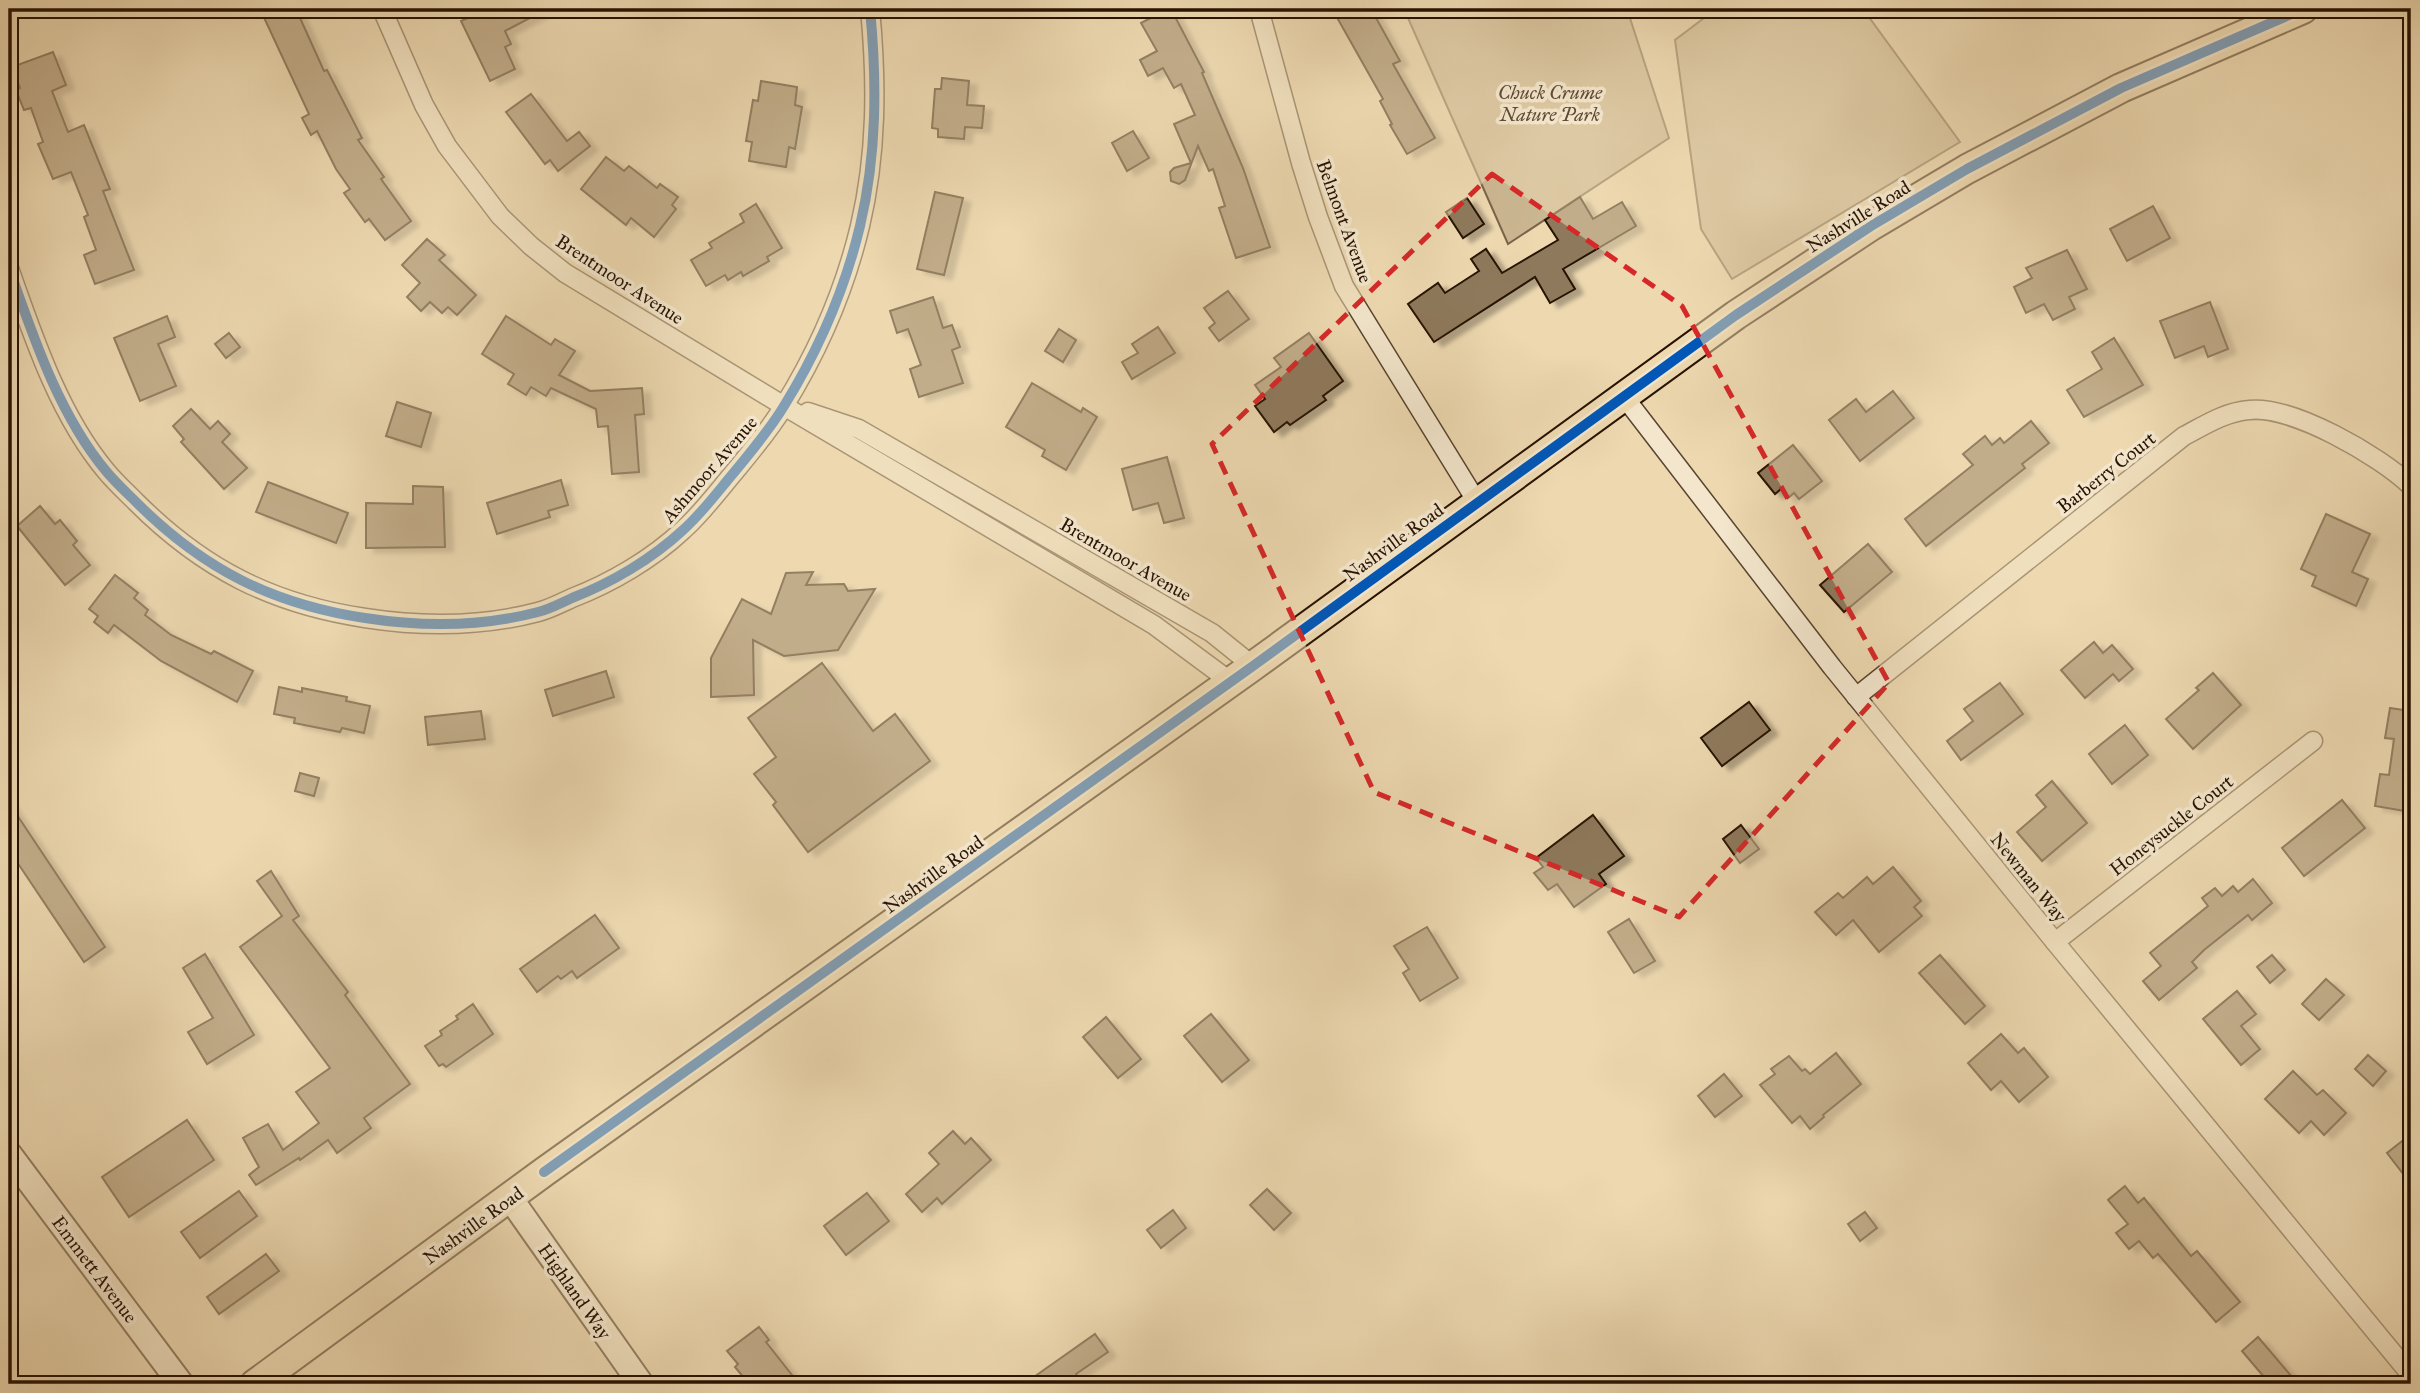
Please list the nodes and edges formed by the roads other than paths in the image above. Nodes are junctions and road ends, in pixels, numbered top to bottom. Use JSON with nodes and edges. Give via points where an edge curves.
{"nodes":[{"id":1,"x":382,"y":9,"type":"edge"},
{"id":2,"x":870,"y":9,"type":"edge"},
{"id":3,"x":1259,"y":9,"type":"edge"},
{"id":4,"x":2303,"y":9,"type":"edge"},
{"id":5,"x":9,"y":268,"type":"edge"},
{"id":6,"x":1625,"y":398,"type":"junction"},
{"id":7,"x":784,"y":406,"type":"junction"},
{"id":8,"x":2411,"y":486,"type":"edge"},
{"id":9,"x":1477,"y":502,"type":"junction"},
{"id":10,"x":1242,"y":674,"type":"junction"},
{"id":11,"x":1856,"y":697,"type":"junction"},
{"id":12,"x":2313,"y":741,"type":"dead end"},
{"id":13,"x":2054,"y":942,"type":"junction"},
{"id":14,"x":9,"y":1154,"type":"edge"},
{"id":15,"x":510,"y":1198,"type":"junction"},
{"id":16,"x":2411,"y":1375,"type":"edge"},
{"id":17,"x":181,"y":1384,"type":"edge"},
{"id":18,"x":255,"y":1384,"type":"edge"},
{"id":19,"x":641,"y":1384,"type":"edge"}],
"edges":[{"from":1,"to":7,"type":"street","name":"Brentmoor Avenue","via":[[447,146],[507,223],[565,273]]},
{"from":2,"to":7,"type":"street","name":"Ashmoor Avenue","via":[[876,95],[860,222],[826,326]]},
{"from":3,"to":9,"type":"street","name":"Belmont Avenue","via":[[1301,163],[1344,286]]},
{"from":4,"to":6,"type":"main road","name":"Nashville Road","via":[[2121,88],[1967,169],[1736,315]]},
{"from":5,"to":7,"type":"street","name":"Ashmoor Avenue","via":[[63,405],[105,470],[156,522],[210,564],[271,595],[336,614],[404,624],[471,624],[540,611],[597,588],[682,531]]},
{"from":6,"to":9,"type":"main road","name":"Nashville Road"},
{"from":6,"to":11,"type":"street","name":"Newman Way"},
{"from":7,"to":10,"type":"street","name":"Brentmoor Avenue"},
{"from":7,"to":10,"type":"street","name":"Brentmoor Avenue","via":[[859,429],[1212,633]]},
{"from":8,"to":11,"type":"street","name":"Barberry Court","via":[[2376,458],[2294,417],[2270,410],[2230,414],[2185,436]]},
{"from":9,"to":10,"type":"main road","name":"Nashville Road"},
{"from":10,"to":15,"type":"main road","name":"Nashville Road"},
{"from":11,"to":13,"type":"street","name":"Newman Way"},
{"from":12,"to":13,"type":"street","name":"Honeysuckle Court"},
{"from":13,"to":16,"type":"street","name":"Newman Way"},
{"from":14,"to":17,"type":"street","name":"Emmett Avenue"},
{"from":15,"to":18,"type":"main road","name":"Nashville Road"},
{"from":15,"to":19,"type":"street","name":"Highland Way"}]}
